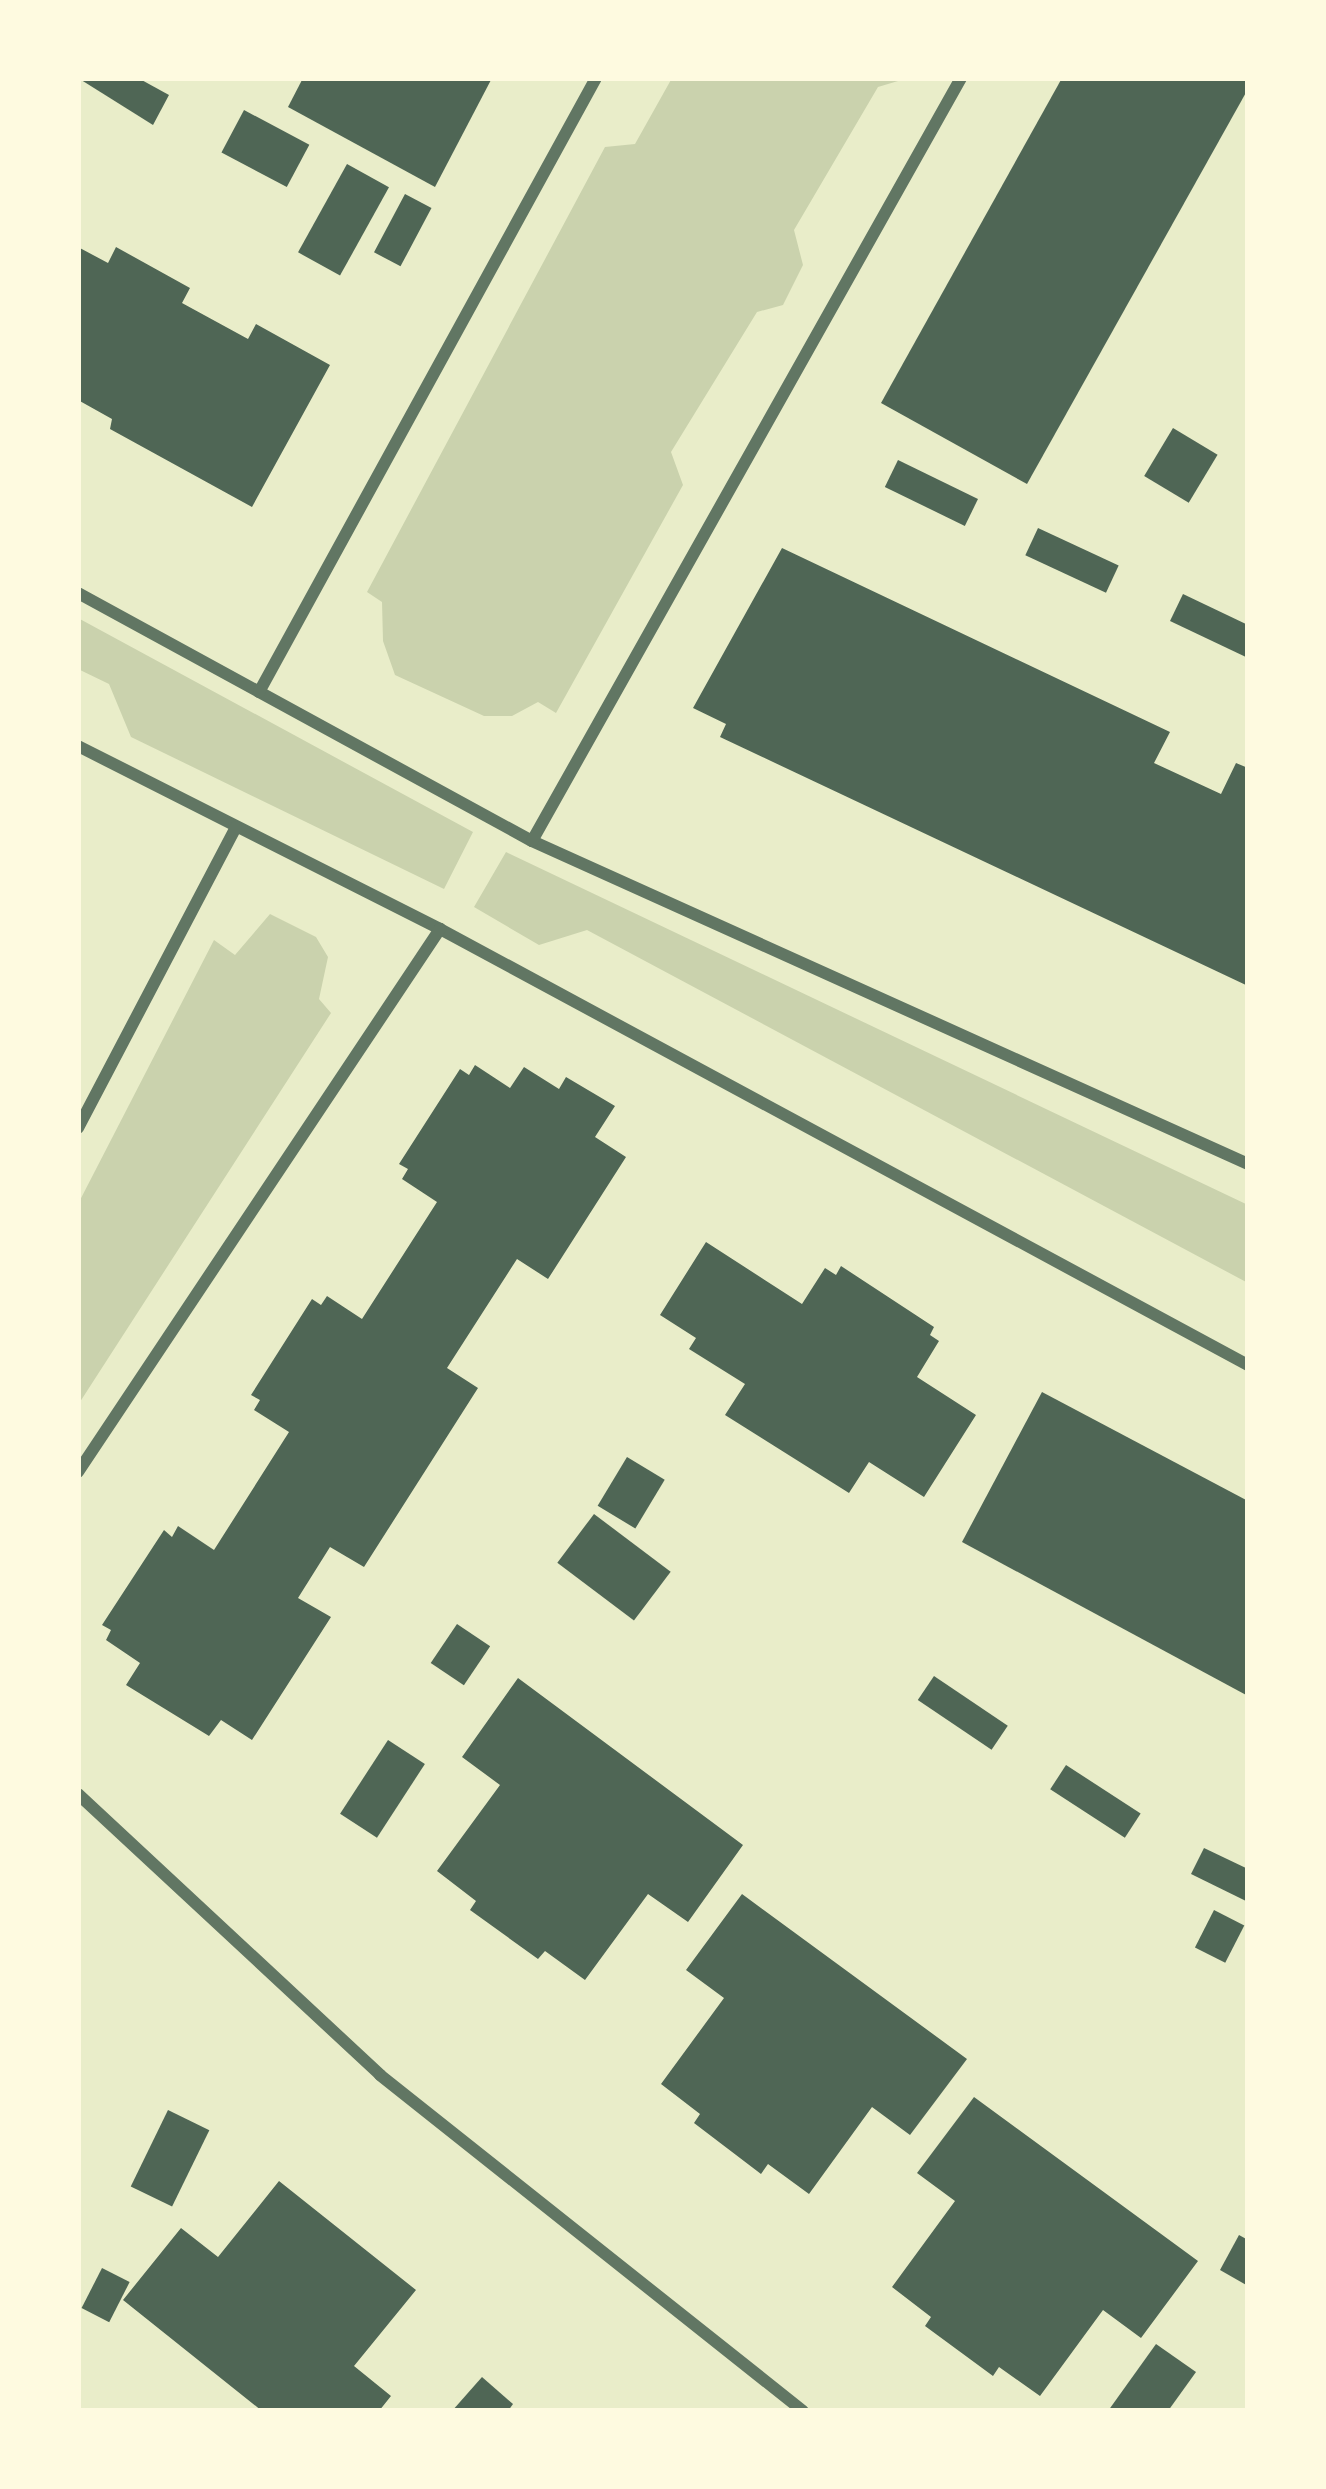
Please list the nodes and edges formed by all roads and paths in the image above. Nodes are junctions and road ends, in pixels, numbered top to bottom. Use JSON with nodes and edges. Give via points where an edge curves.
{"nodes":[{"id":1,"x":596,"y":78,"type":"edge"},
{"id":2,"x":961,"y":78,"type":"edge"},
{"id":3,"x":78,"y":592,"type":"edge"},
{"id":4,"x":259,"y":692,"type":"junction"},
{"id":5,"x":78,"y":746,"type":"edge"},
{"id":6,"x":236,"y":827,"type":"junction"},
{"id":7,"x":532,"y":841,"type":"junction"},
{"id":8,"x":440,"y":929,"type":"junction"},
{"id":9,"x":78,"y":1128,"type":"edge"},
{"id":10,"x":1248,"y":1164,"type":"edge"},
{"id":11,"x":1248,"y":1365,"type":"edge"},
{"id":12,"x":78,"y":1472,"type":"edge"},
{"id":13,"x":78,"y":1794,"type":"edge"},
{"id":14,"x":803,"y":2411,"type":"edge"}],
"edges":[{"from":1,"to":4,"type":"street"},
{"from":2,"to":7,"type":"street"},
{"from":3,"to":4,"type":"street"},
{"from":4,"to":7,"type":"street"},
{"from":5,"to":6,"type":"street"},
{"from":6,"to":8,"type":"street"},
{"from":6,"to":9,"type":"street"},
{"from":7,"to":10,"type":"street"},
{"from":8,"to":11,"type":"street"},
{"from":8,"to":12,"type":"street"},
{"from":13,"to":14,"type":"street","via":[[380,2075]]}]}
